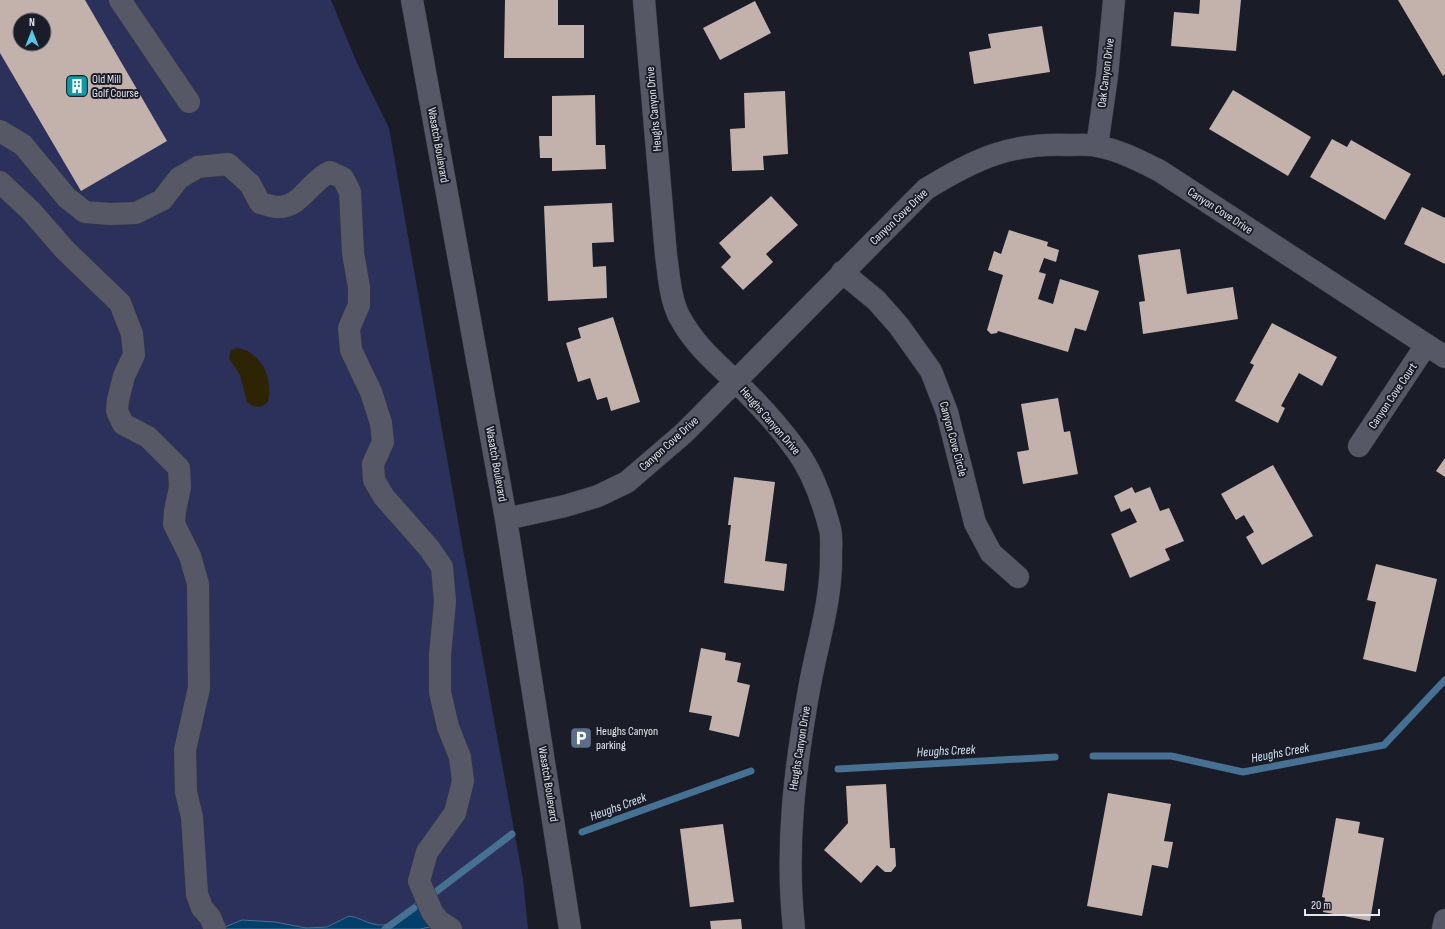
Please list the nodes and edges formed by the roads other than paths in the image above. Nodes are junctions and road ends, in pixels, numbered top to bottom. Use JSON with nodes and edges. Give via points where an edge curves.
{"nodes":[{"id":1,"x":120,"y":0,"type":"edge"},
{"id":2,"x":412,"y":0,"type":"edge"},
{"id":3,"x":644,"y":0,"type":"edge"},
{"id":4,"x":1114,"y":0,"type":"edge"},
{"id":5,"x":190,"y":102,"type":"dead end"},
{"id":6,"x":0,"y":131,"type":"edge"},
{"id":7,"x":1097,"y":146,"type":"junction"},
{"id":8,"x":0,"y":182,"type":"edge"},
{"id":9,"x":842,"y":272,"type":"junction"},
{"id":10,"x":1426,"y":345,"type":"junction"},
{"id":11,"x":1445,"y":357,"type":"edge"},
{"id":12,"x":734,"y":381,"type":"junction"},
{"id":13,"x":1359,"y":446,"type":"dead end"},
{"id":14,"x":506,"y":519,"type":"junction"},
{"id":15,"x":1018,"y":576,"type":"dead end"},
{"id":16,"x":1445,"y":920,"type":"edge"},
{"id":17,"x":214,"y":928,"type":"edge"},
{"id":18,"x":451,"y":929,"type":"edge"},
{"id":19,"x":570,"y":929,"type":"edge"},
{"id":20,"x":794,"y":929,"type":"edge"},
{"id":21,"x":1443,"y":929,"type":"edge"}],
"edges":[{"from":1,"to":5,"type":"street"},
{"from":2,"to":14,"type":"street","name":"Wasatch Boulevard"},
{"from":3,"to":12,"type":"street","name":"Heughs Canyon Drive","via":[[671,291],[678,314],[702,351]]},
{"from":4,"to":7,"type":"street","name":"Oak Canyon Drive"},
{"from":6,"to":18,"type":"street","via":[[23,145],[67,198],[85,212],[136,213],[162,200],[179,178],[198,167],[228,164],[250,184],[260,203],[278,207],[292,205],[321,176],[330,172],[343,178],[350,192],[353,253],[359,287],[359,305],[349,328],[351,350],[371,392],[381,423],[383,442],[373,464],[374,480],[384,497],[429,548],[442,567],[445,602],[440,655],[440,692],[448,727],[460,757],[463,781],[455,813],[427,852],[419,881],[439,921]]},
{"from":7,"to":9,"type":"street","name":"Canyon Cove Drive","via":[[1044,143],[1007,150],[964,166],[926,189]]},
{"from":7,"to":10,"type":"street","name":"Canyon Cove Drive","via":[[1160,171]]},
{"from":8,"to":17,"type":"street","via":[[120,303],[132,334],[134,355],[124,376],[117,411],[122,424],[148,437],[179,468],[180,487],[174,524],[190,556],[198,584],[199,688],[185,750],[186,792],[192,818],[197,894]]},
{"from":9,"to":12,"type":"street","name":"Canyon Cove Drive"},
{"from":9,"to":15,"type":"street","name":"Canyon Cove Circle","via":[[876,300],[899,326],[931,371],[947,412],[975,523],[991,553]]},
{"from":10,"to":11,"type":"street","name":"Canyon Cove Drive"},
{"from":10,"to":13,"type":"street","name":"Canyon Cove Court"},
{"from":12,"to":14,"type":"street","name":"Canyon Cove Drive","via":[[684,433],[627,482],[598,496]]},
{"from":12,"to":20,"type":"street","name":"Heughs Canyon Drive","via":[[798,452],[819,493],[831,531],[832,566],[829,600],[810,682],[791,812],[791,904]]},
{"from":14,"to":19,"type":"street","name":"Wasatch Boulevard"},
{"from":16,"to":21,"type":"street"}]}
